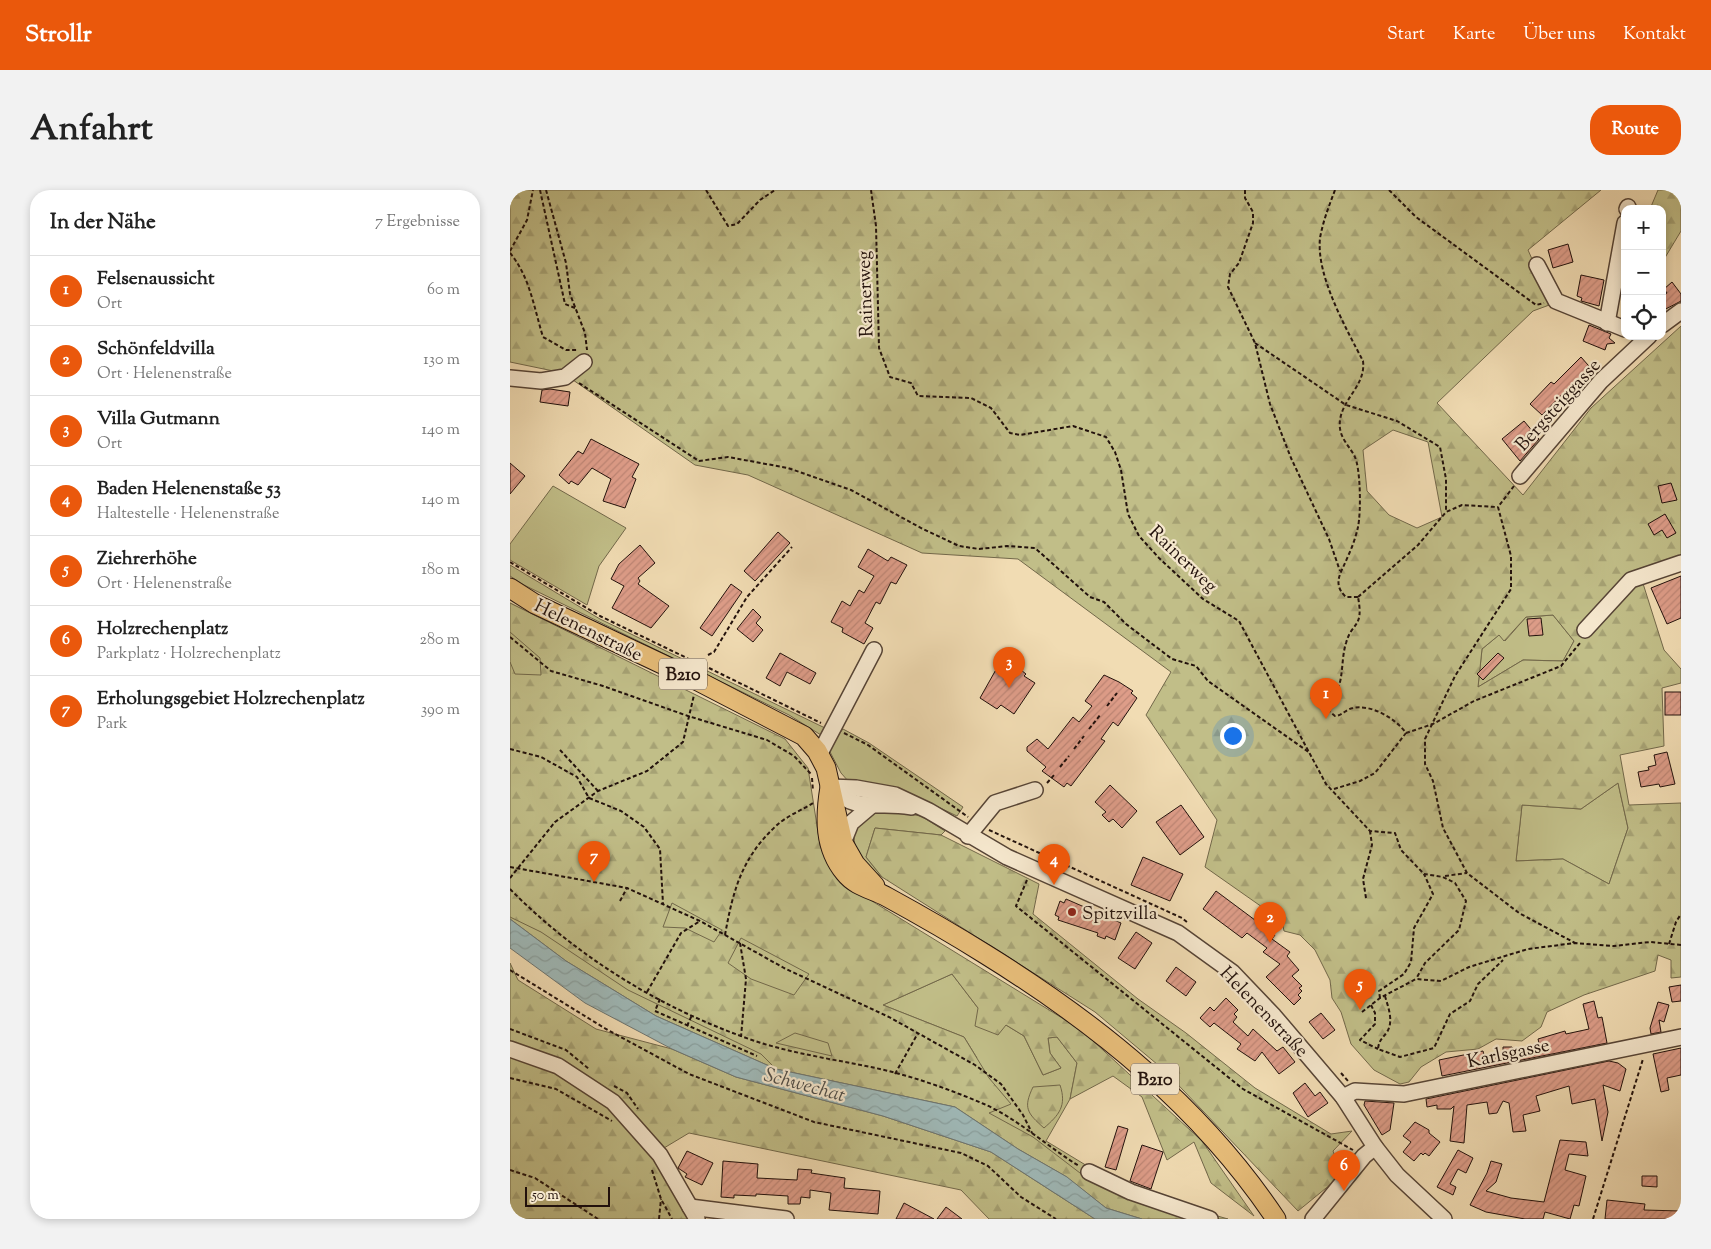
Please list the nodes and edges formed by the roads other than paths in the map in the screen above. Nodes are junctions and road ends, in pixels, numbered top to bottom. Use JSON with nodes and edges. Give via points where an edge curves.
{"nodes":[{"id":1,"x":1621,"y":245,"type":"edge"},
{"id":2,"x":1537,"y":265,"type":"dead end"},
{"id":3,"x":1681,"y":310,"type":"edge"},
{"id":4,"x":1607,"y":323,"type":"junction"},
{"id":5,"x":1666,"y":323,"type":"edge"},
{"id":6,"x":1621,"y":328,"type":"edge"},
{"id":7,"x":1643,"y":340,"type":"edge"},
{"id":8,"x":586,"y":356,"type":"road end"},
{"id":9,"x":510,"y":378,"type":"edge"},
{"id":10,"x":1520,"y":476,"type":"road end"},
{"id":11,"x":1681,"y":563,"type":"edge"},
{"id":12,"x":510,"y":588,"type":"edge"},
{"id":13,"x":1585,"y":630,"type":"road end"},
{"id":14,"x":874,"y":650,"type":"dead end"},
{"id":15,"x":819,"y":755,"type":"junction"},
{"id":16,"x":822,"y":790,"type":"junction"},
{"id":17,"x":1035,"y":790,"type":"dead end"},
{"id":18,"x":871,"y":806,"type":"junction"},
{"id":19,"x":929,"y":811,"type":"junction"},
{"id":20,"x":973,"y":830,"type":"junction"},
{"id":21,"x":843,"y":842,"type":"junction"},
{"id":22,"x":884,"y":895,"type":"junction"},
{"id":23,"x":1681,"y":1036,"type":"edge"},
{"id":24,"x":510,"y":1049,"type":"edge"},
{"id":25,"x":1343,"y":1097,"type":"junction"},
{"id":26,"x":1369,"y":1151,"type":"junction"},
{"id":27,"x":1089,"y":1172,"type":"road end"},
{"id":28,"x":694,"y":1213,"type":"edge"},
{"id":29,"x":1273,"y":1215,"type":"edge"},
{"id":30,"x":732,"y":1216,"type":"edge"},
{"id":31,"x":779,"y":1218,"type":"edge"},
{"id":32,"x":1210,"y":1219,"type":"edge"},
{"id":33,"x":1313,"y":1219,"type":"edge"},
{"id":34,"x":1444,"y":1219,"type":"edge"}],
"edges":[{"from":1,"to":4,"type":"street"},
{"from":2,"to":4,"type":"street","via":[[1556,301]]},
{"from":3,"to":5,"type":"street"},
{"from":4,"to":6,"type":"street"},
{"from":7,"to":10,"type":"street","name":"Bergsteiggasse","via":[[1602,381]]},
{"from":8,"to":9,"type":"street","via":[[565,377],[541,381]]},
{"from":11,"to":13,"type":"street","via":[[1631,580]]},
{"from":12,"to":15,"type":"main road","name":"Helenenstraße","number":"B210","via":[[535,604],[700,673],[804,736]]},
{"from":14,"to":15,"type":"street"},
{"from":15,"to":16,"type":"main road","name":"Helenenstraße","number":"B210","via":[[826,768]]},
{"from":16,"to":18,"type":"street","name":"Helenenstraße","via":[[843,800]]},
{"from":16,"to":19,"type":"street","name":"Helenenstraße","via":[[856,788],[895,795]]},
{"from":16,"to":21,"type":"main road","name":"Helenenstraße","number":"B210"},
{"from":16,"to":22,"type":"main road","number":"B210","via":[[827,835],[833,854],[845,873],[858,885]]},
{"from":17,"to":20,"type":"street","via":[[995,803]]},
{"from":18,"to":19,"type":"street","name":"Helenenstraße","via":[[899,805]]},
{"from":18,"to":21,"type":"street","via":[[851,823]]},
{"from":19,"to":20,"type":"street","name":"Helenenstraße"},
{"from":20,"to":25,"type":"street","name":"Helenenstraße","via":[[1032,868],[1178,933],[1224,966],[1274,1016]]},
{"from":21,"to":22,"type":"main road","number":"B210","via":[[855,864]]},
{"from":22,"to":29,"type":"main road","number":"B210","via":[[1021,977],[1117,1047],[1193,1116],[1234,1162]]},
{"from":23,"to":25,"type":"street","name":"Karlsgasse","via":[[1404,1094],[1355,1091]]},
{"from":24,"to":28,"type":"street","via":[[558,1066],[613,1102],[660,1155]]},
{"from":25,"to":26,"type":"street","name":"Helenenstraße"},
{"from":26,"to":33,"type":"street"},
{"from":26,"to":34,"type":"street","name":"Helenenstraße","via":[[1393,1179]]},
{"from":27,"to":32,"type":"street","via":[[1131,1192]]},
{"from":28,"to":30,"type":"street"},
{"from":30,"to":31,"type":"street"}]}
